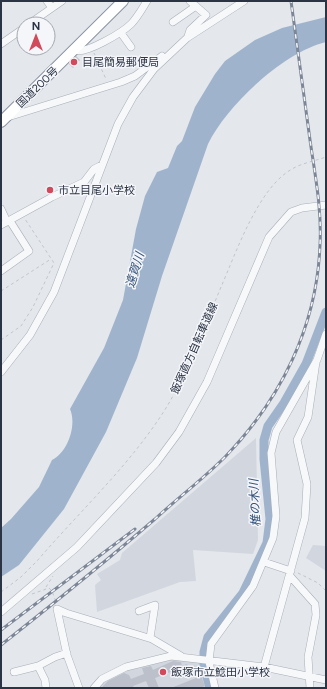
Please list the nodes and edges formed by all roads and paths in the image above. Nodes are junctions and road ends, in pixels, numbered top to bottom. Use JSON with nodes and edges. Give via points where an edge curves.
{"nodes":[{"id":1,"x":47,"y":1,"type":"edge"},
{"id":2,"x":62,"y":1,"type":"edge"},
{"id":3,"x":123,"y":1,"type":"edge"},
{"id":4,"x":147,"y":1,"type":"edge"},
{"id":5,"x":190,"y":1,"type":"edge"},
{"id":6,"x":244,"y":1,"type":"edge"},
{"id":7,"x":196,"y":6,"type":"junction"},
{"id":8,"x":52,"y":8,"type":"junction"},
{"id":9,"x":40,"y":16,"type":"edge"},
{"id":10,"x":176,"y":22,"type":"dead end"},
{"id":11,"x":121,"y":33,"type":"junction"},
{"id":12,"x":16,"y":34,"type":"edge"},
{"id":13,"x":187,"y":38,"type":"junction"},
{"id":14,"x":1,"y":44,"type":"edge"},
{"id":15,"x":91,"y":47,"type":"junction"},
{"id":16,"x":131,"y":47,"type":"dead end"},
{"id":17,"x":176,"y":48,"type":"junction"},
{"id":18,"x":75,"y":50,"type":"junction"},
{"id":19,"x":109,"y":86,"type":"junction"},
{"id":20,"x":3,"y":120,"type":"edge"},
{"id":21,"x":326,"y":157,"type":"edge"},
{"id":22,"x":102,"y":165,"type":"junction"},
{"id":23,"x":326,"y":206,"type":"edge"},
{"id":24,"x":1,"y":209,"type":"edge"},
{"id":25,"x":22,"y":214,"type":"junction"},
{"id":26,"x":6,"y":223,"type":"edge"},
{"id":27,"x":51,"y":258,"type":"junction"},
{"id":28,"x":1,"y":271,"type":"edge"},
{"id":29,"x":1,"y":291,"type":"edge"},
{"id":30,"x":326,"y":334,"type":"edge"},
{"id":31,"x":1,"y":340,"type":"edge"},
{"id":32,"x":317,"y":360,"type":"junction"},
{"id":33,"x":1,"y":372,"type":"edge"},
{"id":34,"x":264,"y":562,"type":"junction"},
{"id":35,"x":291,"y":573,"type":"junction"},
{"id":36,"x":326,"y":591,"type":"edge"},
{"id":37,"x":1,"y":592,"type":"edge"},
{"id":38,"x":26,"y":597,"type":"dead end"},
{"id":39,"x":57,"y":609,"type":"junction"},
{"id":40,"x":139,"y":611,"type":"dead end"},
{"id":41,"x":1,"y":612,"type":"edge"},
{"id":42,"x":150,"y":638,"type":"junction"},
{"id":43,"x":67,"y":653,"type":"junction"},
{"id":44,"x":182,"y":657,"type":"junction"},
{"id":45,"x":209,"y":662,"type":"junction"},
{"id":46,"x":38,"y":666,"type":"junction"},
{"id":47,"x":264,"y":667,"type":"junction"},
{"id":48,"x":14,"y":672,"type":"dead end"},
{"id":49,"x":309,"y":676,"type":"junction"},
{"id":50,"x":326,"y":680,"type":"edge"},
{"id":51,"x":46,"y":688,"type":"edge"},
{"id":52,"x":79,"y":688,"type":"edge"},
{"id":53,"x":94,"y":688,"type":"edge"},
{"id":54,"x":215,"y":688,"type":"edge"},
{"id":55,"x":310,"y":688,"type":"edge"}],
"edges":[{"from":1,"to":8,"type":"street"},
{"from":2,"to":8,"type":"street"},
{"from":3,"to":18,"type":"highway","name":"国道200号"},
{"from":4,"to":11,"type":"street","via":[[132,23]]},
{"from":5,"to":7,"type":"street"},
{"from":6,"to":13,"type":"street"},
{"from":7,"to":10,"type":"street"},
{"from":7,"to":13,"type":"street","via":[[206,15],[190,30]]},
{"from":8,"to":9,"type":"street"},
{"from":11,"to":15,"type":"street"},
{"from":11,"to":16,"type":"street"},
{"from":12,"to":14,"type":"street"},
{"from":13,"to":17,"type":"street"},
{"from":15,"to":18,"type":"street"},
{"from":15,"to":19,"type":"path"},
{"from":17,"to":19,"type":"street","via":[[165,53],[136,76]]},
{"from":17,"to":22,"type":"street","via":[[154,69],[134,97],[118,124]]},
{"from":18,"to":20,"type":"highway","name":"国道200号"},
{"from":19,"to":20,"type":"street"},
{"from":21,"to":37,"type":"path","name":"飯塚直方自転車道線","via":[[291,169],[271,189],[256,210],[192,357],[165,409],[130,456],[38,561]]},
{"from":22,"to":25,"type":"street","via":[[94,169],[84,182]]},
{"from":22,"to":33,"type":"street","via":[[54,292],[30,335]]},
{"from":23,"to":41,"type":"street","via":[[302,208],[291,212],[269,237],[207,382],[179,432],[156,462],[77,547]]},
{"from":24,"to":26,"type":"street"},
{"from":25,"to":26,"type":"street"},
{"from":25,"to":27,"type":"path"},
{"from":26,"to":28,"type":"street","via":[[29,251]]},
{"from":27,"to":29,"type":"path"},
{"from":27,"to":31,"type":"path","via":[[54,263],[29,314],[21,326]]},
{"from":30,"to":32,"type":"street"},
{"from":32,"to":34,"type":"street","via":[[282,420],[273,442],[271,462],[276,516],[273,538]]},
{"from":32,"to":35,"type":"street","via":[[308,417],[296,440],[305,475],[307,497],[305,518]]},
{"from":34,"to":35,"type":"street"},
{"from":34,"to":45,"type":"street","via":[[242,603],[213,638]]},
{"from":35,"to":36,"type":"path","via":[[307,576]]},
{"from":35,"to":47,"type":"street"},
{"from":35,"to":49,"type":"street","via":[[315,604],[316,614],[308,657]]},
{"from":38,"to":39,"type":"path","via":[[49,588]]},
{"from":39,"to":42,"type":"street"},
{"from":39,"to":43,"type":"street"},
{"from":40,"to":42,"type":"street","via":[[155,605]]},
{"from":42,"to":44,"type":"street"},
{"from":43,"to":46,"type":"street"},
{"from":43,"to":52,"type":"street"},
{"from":44,"to":45,"type":"street"},
{"from":44,"to":53,"type":"street","via":[[171,656],[126,667],[102,679]]},
{"from":45,"to":47,"type":"street"},
{"from":45,"to":54,"type":"street"},
{"from":46,"to":48,"type":"street"},
{"from":46,"to":51,"type":"street"},
{"from":47,"to":49,"type":"street"},
{"from":49,"to":50,"type":"street"},
{"from":49,"to":55,"type":"street"}]}
